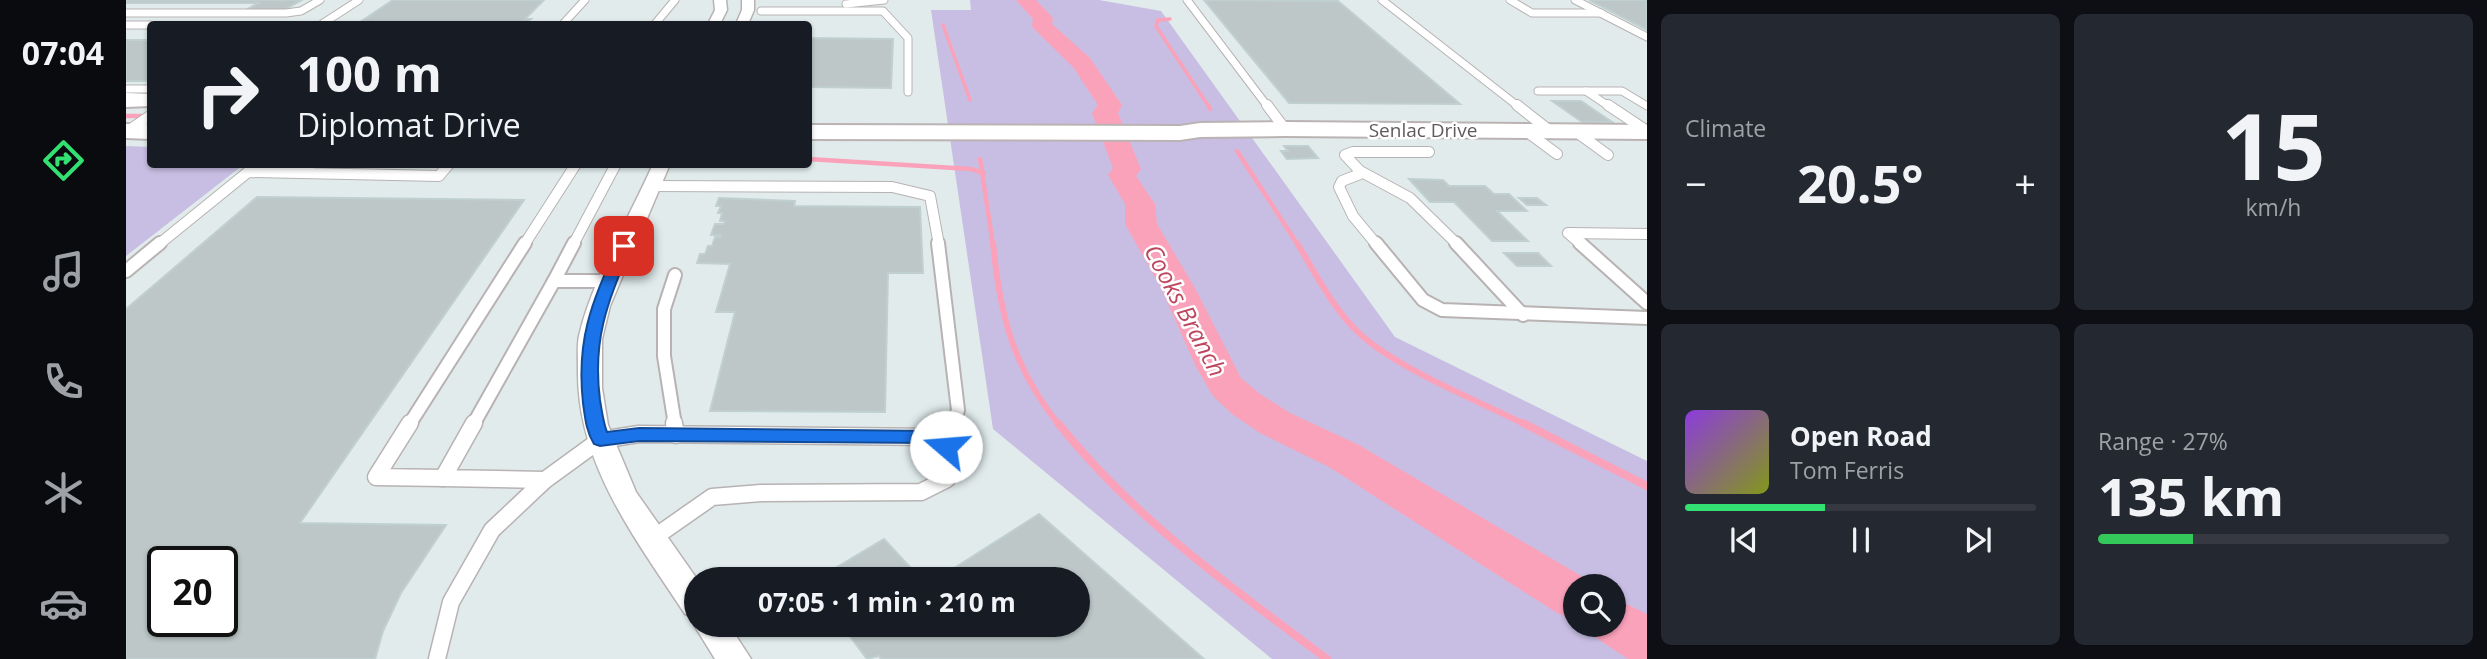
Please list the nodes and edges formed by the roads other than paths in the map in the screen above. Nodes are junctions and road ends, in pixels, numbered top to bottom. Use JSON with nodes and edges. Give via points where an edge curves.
{"nodes":[{"id":1,"x":320,"y":0,"type":"edge"},
{"id":2,"x":359,"y":0,"type":"edge"},
{"id":3,"x":585,"y":0,"type":"edge"},
{"id":4,"x":675,"y":0,"type":"edge"},
{"id":5,"x":720,"y":0,"type":"edge"},
{"id":6,"x":884,"y":0,"type":"edge"},
{"id":7,"x":1187,"y":0,"type":"edge"},
{"id":8,"x":1382,"y":0,"type":"edge"},
{"id":9,"x":1510,"y":0,"type":"edge"},
{"id":10,"x":1575,"y":0,"type":"edge"},
{"id":11,"x":752,"y":7,"type":"edge"},
{"id":12,"x":826,"y":11,"type":"junction"},
{"id":13,"x":126,"y":13,"type":"edge"},
{"id":14,"x":1601,"y":13,"type":"junction"},
{"id":15,"x":768,"y":20,"type":"dead end"},
{"id":16,"x":327,"y":21,"type":"edge"},
{"id":17,"x":566,"y":21,"type":"edge"},
{"id":18,"x":658,"y":21,"type":"edge"},
{"id":19,"x":716,"y":21,"type":"edge"},
{"id":20,"x":126,"y":25,"type":"edge"},
{"id":21,"x":147,"y":25,"type":"edge"},
{"id":22,"x":1647,"y":37,"type":"edge"},
{"id":23,"x":126,"y":89,"type":"edge"},
{"id":24,"x":147,"y":89,"type":"edge"},
{"id":25,"x":1538,"y":90,"type":"dead end"},
{"id":26,"x":1586,"y":90,"type":"junction"},
{"id":27,"x":908,"y":92,"type":"dead end"},
{"id":28,"x":126,"y":100,"type":"edge"},
{"id":29,"x":147,"y":100,"type":"edge"},
{"id":30,"x":1647,"y":106,"type":"edge"},
{"id":31,"x":812,"y":111,"type":"edge"},
{"id":32,"x":1619,"y":113,"type":"junction"},
{"id":33,"x":1647,"y":113,"type":"edge"},
{"id":34,"x":1037,"y":127,"type":"junction"},
{"id":35,"x":1286,"y":129,"type":"junction"},
{"id":36,"x":1538,"y":131,"type":"junction"},
{"id":37,"x":1575,"y":131,"type":"junction"},
{"id":38,"x":812,"y":132,"type":"edge"},
{"id":39,"x":1647,"y":132,"type":"edge"},
{"id":40,"x":1429,"y":152,"type":"dead end"},
{"id":41,"x":1557,"y":154,"type":"dead end"},
{"id":42,"x":1608,"y":155,"type":"dead end"},
{"id":43,"x":307,"y":168,"type":"edge"},
{"id":44,"x":446,"y":168,"type":"edge"},
{"id":45,"x":573,"y":168,"type":"edge"},
{"id":46,"x":614,"y":168,"type":"edge"},
{"id":47,"x":301,"y":173,"type":"junction"},
{"id":48,"x":1360,"y":174,"type":"junction"},
{"id":49,"x":656,"y":175,"type":"edge"},
{"id":50,"x":1647,"y":234,"type":"edge"},
{"id":51,"x":126,"y":271,"type":"edge"},
{"id":52,"x":674,"y":275,"type":"dead end"},
{"id":53,"x":554,"y":281,"type":"junction"},
{"id":54,"x":610,"y":281,"type":"junction"},
{"id":55,"x":1647,"y":303,"type":"edge"},
{"id":56,"x":1522,"y":315,"type":"junction"},
{"id":57,"x":1647,"y":318,"type":"edge"},
{"id":58,"x":676,"y":435,"type":"junction"},
{"id":59,"x":600,"y":440,"type":"junction"},
{"id":60,"x":946,"y":447,"type":"junction"},
{"id":61,"x":443,"y":478,"type":"junction"},
{"id":62,"x":545,"y":480,"type":"junction"},
{"id":63,"x":652,"y":539,"type":"junction"},
{"id":64,"x":684,"y":586,"type":"edge"},
{"id":65,"x":718,"y":637,"type":"edge"},
{"id":66,"x":437,"y":659,"type":"edge"},
{"id":67,"x":734,"y":659,"type":"edge"}],
"edges":[{"from":1,"to":13,"type":"lane","via":[[304,10],[286,13]]},
{"from":2,"to":16,"type":"lane"},
{"from":3,"to":17,"type":"lane"},
{"from":4,"to":18,"type":"lane"},
{"from":5,"to":19,"type":"street","via":[[722,10]]},
{"from":6,"to":12,"type":"lane","via":[[833,6]]},
{"from":7,"to":35,"type":"lane"},
{"from":8,"to":36,"type":"lane"},
{"from":9,"to":14,"type":"lane","via":[[1532,13]]},
{"from":10,"to":14,"type":"lane"},
{"from":11,"to":12,"type":"lane"},
{"from":11,"to":15,"type":"lane","via":[[768,15]]},
{"from":12,"to":27,"type":"lane","via":[[883,11],[908,38]]},
{"from":14,"to":22,"type":"lane"},
{"from":20,"to":21,"type":"lane"},
{"from":23,"to":24,"type":"lane"},
{"from":25,"to":26,"type":"lane"},
{"from":26,"to":30,"type":"lane","via":[[1622,90]]},
{"from":26,"to":32,"type":"lane"},
{"from":28,"to":29,"type":"street"},
{"from":31,"to":34,"type":"street","name":"Senlac Drive","via":[[864,119]]},
{"from":32,"to":33,"type":"lane"},
{"from":32,"to":39,"type":"lane"},
{"from":34,"to":35,"type":"street","name":"Senlac Drive","via":[[1180,133]]},
{"from":34,"to":38,"type":"street","name":"Senlac Drive"},
{"from":35,"to":36,"type":"street","name":"Senlac Drive"},
{"from":36,"to":37,"type":"street","name":"Senlac Drive"},
{"from":36,"to":41,"type":"lane"},
{"from":37,"to":39,"type":"street","name":"Senlac Drive"},
{"from":37,"to":42,"type":"lane"},
{"from":40,"to":48,"type":"lane","via":[[1346,152]]},
{"from":43,"to":47,"type":"lane"},
{"from":44,"to":47,"type":"lane","via":[[439,176]]},
{"from":45,"to":61,"type":"lane","via":[[376,477]]},
{"from":46,"to":53,"type":"lane"},
{"from":47,"to":51,"type":"lane","via":[[248,172]]},
{"from":48,"to":56,"type":"lane","via":[[1409,196]]},
{"from":48,"to":56,"type":"lane","via":[[1342,181],[1339,187],[1353,216],[1423,300],[1442,310]]},
{"from":49,"to":54,"type":"street"},
{"from":49,"to":60,"type":"lane","via":[[891,187],[930,196],[958,410]]},
{"from":50,"to":55,"type":"lane","via":[[1568,233]]},
{"from":52,"to":58,"type":"lane","via":[[664,309],[664,356]]},
{"from":53,"to":54,"type":"lane"},
{"from":53,"to":61,"type":"lane"},
{"from":54,"to":59,"type":"street","via":[[590,339],[590,388]]},
{"from":56,"to":57,"type":"lane"},
{"from":58,"to":59,"type":"lane"},
{"from":58,"to":60,"type":"lane","via":[[936,437]]},
{"from":59,"to":62,"type":"lane"},
{"from":59,"to":63,"type":"street","via":[[624,496]]},
{"from":60,"to":63,"type":"lane","via":[[956,456],[947,479],[921,492],[712,497]]},
{"from":61,"to":62,"type":"lane"},
{"from":62,"to":66,"type":"lane","via":[[492,530],[451,602]]},
{"from":63,"to":64,"type":"street"},
{"from":65,"to":67,"type":"street"}]}
